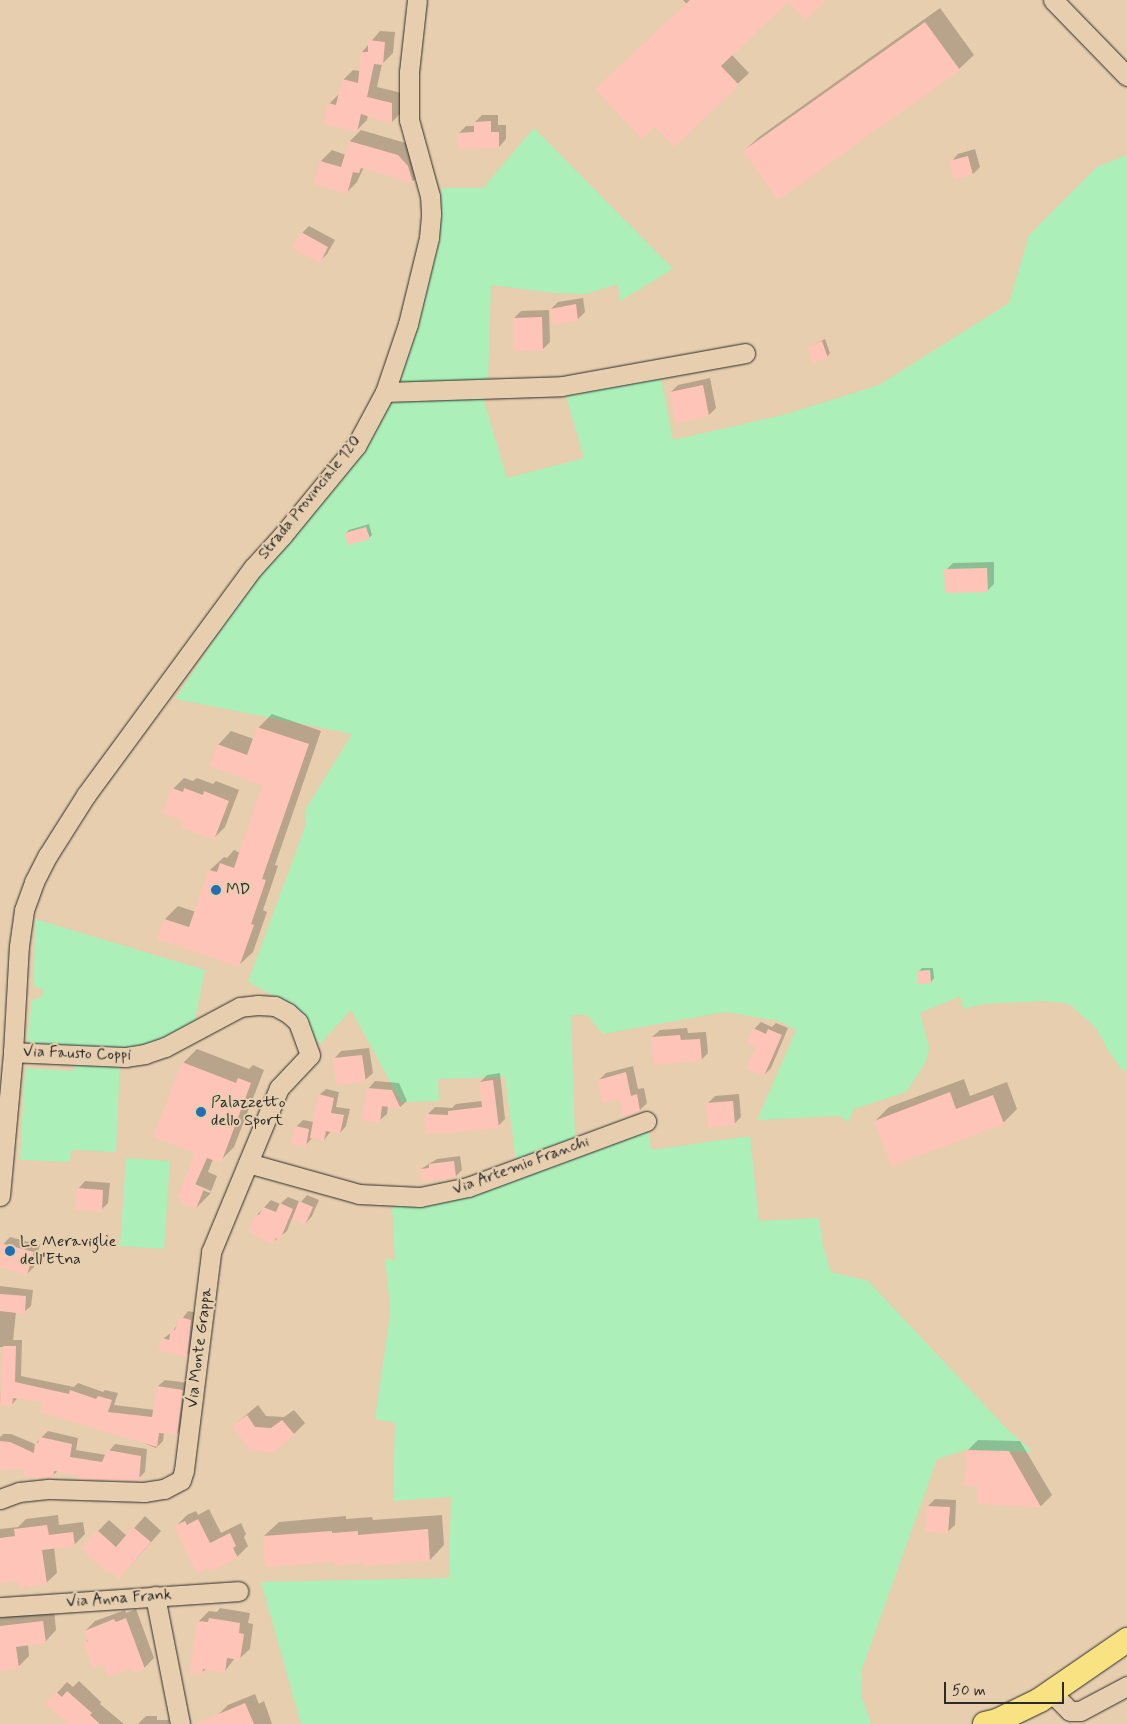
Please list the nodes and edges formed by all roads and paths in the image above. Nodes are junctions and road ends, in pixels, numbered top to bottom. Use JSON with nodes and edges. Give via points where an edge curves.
{"nodes":[{"id":1,"x":417,"y":0,"type":"edge"},
{"id":2,"x":1053,"y":0,"type":"edge"},
{"id":3,"x":1127,"y":76,"type":"edge"},
{"id":4,"x":745,"y":353,"type":"dead end"},
{"id":5,"x":386,"y":392,"type":"junction"},
{"id":6,"x":13,"y":1052,"type":"junction"},
{"id":7,"x":310,"y":1055,"type":"joint"},
{"id":8,"x":646,"y":1121,"type":"dead end"},
{"id":9,"x":248,"y":1163,"type":"junction"},
{"id":10,"x":0,"y":1196,"type":"edge"},
{"id":11,"x":0,"y":1499,"type":"edge"},
{"id":12,"x":238,"y":1591,"type":"dead end"},
{"id":13,"x":155,"y":1596,"type":"junction"},
{"id":14,"x":0,"y":1608,"type":"edge"},
{"id":15,"x":1127,"y":1640,"type":"edge"},
{"id":16,"x":1127,"y":1686,"type":"edge"},
{"id":17,"x":1046,"y":1696,"type":"junction"},
{"id":18,"x":180,"y":1724,"type":"edge"},
{"id":19,"x":985,"y":1724,"type":"edge"},
{"id":20,"x":1018,"y":1724,"type":"edge"}],
"edges":[{"from":1,"to":5,"type":"street","name":"Strada Provinciale 120","via":[[409,72],[409,120],[430,196],[431,213],[429,238],[408,324]]},
{"from":2,"to":3,"type":"street"},
{"from":4,"to":5,"type":"street","via":[[562,386]]},
{"from":5,"to":6,"type":"street","name":"Strada Provinciale 120","via":[[356,446],[248,574],[86,795],[48,854],[24,910]]},
{"from":6,"to":7,"type":"street","name":"Via Fausto Coppi","via":[[126,1057],[145,1054],[165,1047],[240,1007],[258,1005],[275,1006],[298,1022]]},
{"from":6,"to":10,"type":"street","name":"Strada Provinciale 120"},
{"from":7,"to":9,"type":"street","name":"Via Monte Grappa","via":[[279,1088]]},
{"from":8,"to":9,"type":"street","name":"Via Artemio Franchi","via":[[468,1187],[420,1197],[359,1194]]},
{"from":9,"to":11,"type":"street","name":"Via Monte Grappa","via":[[211,1252],[181,1480],[164,1489],[144,1492],[50,1489],[19,1492]]},
{"from":12,"to":13,"type":"street","name":"Via Anna Frank"},
{"from":13,"to":14,"type":"street","name":"Via Anna Frank"},
{"from":13,"to":18,"type":"street"},
{"from":15,"to":17,"type":"main road"},
{"from":16,"to":17,"type":"street","via":[[1080,1711],[1070,1711]]},
{"from":17,"to":19,"type":"main road","via":[[997,1722]]},
{"from":17,"to":20,"type":"main road"}]}
